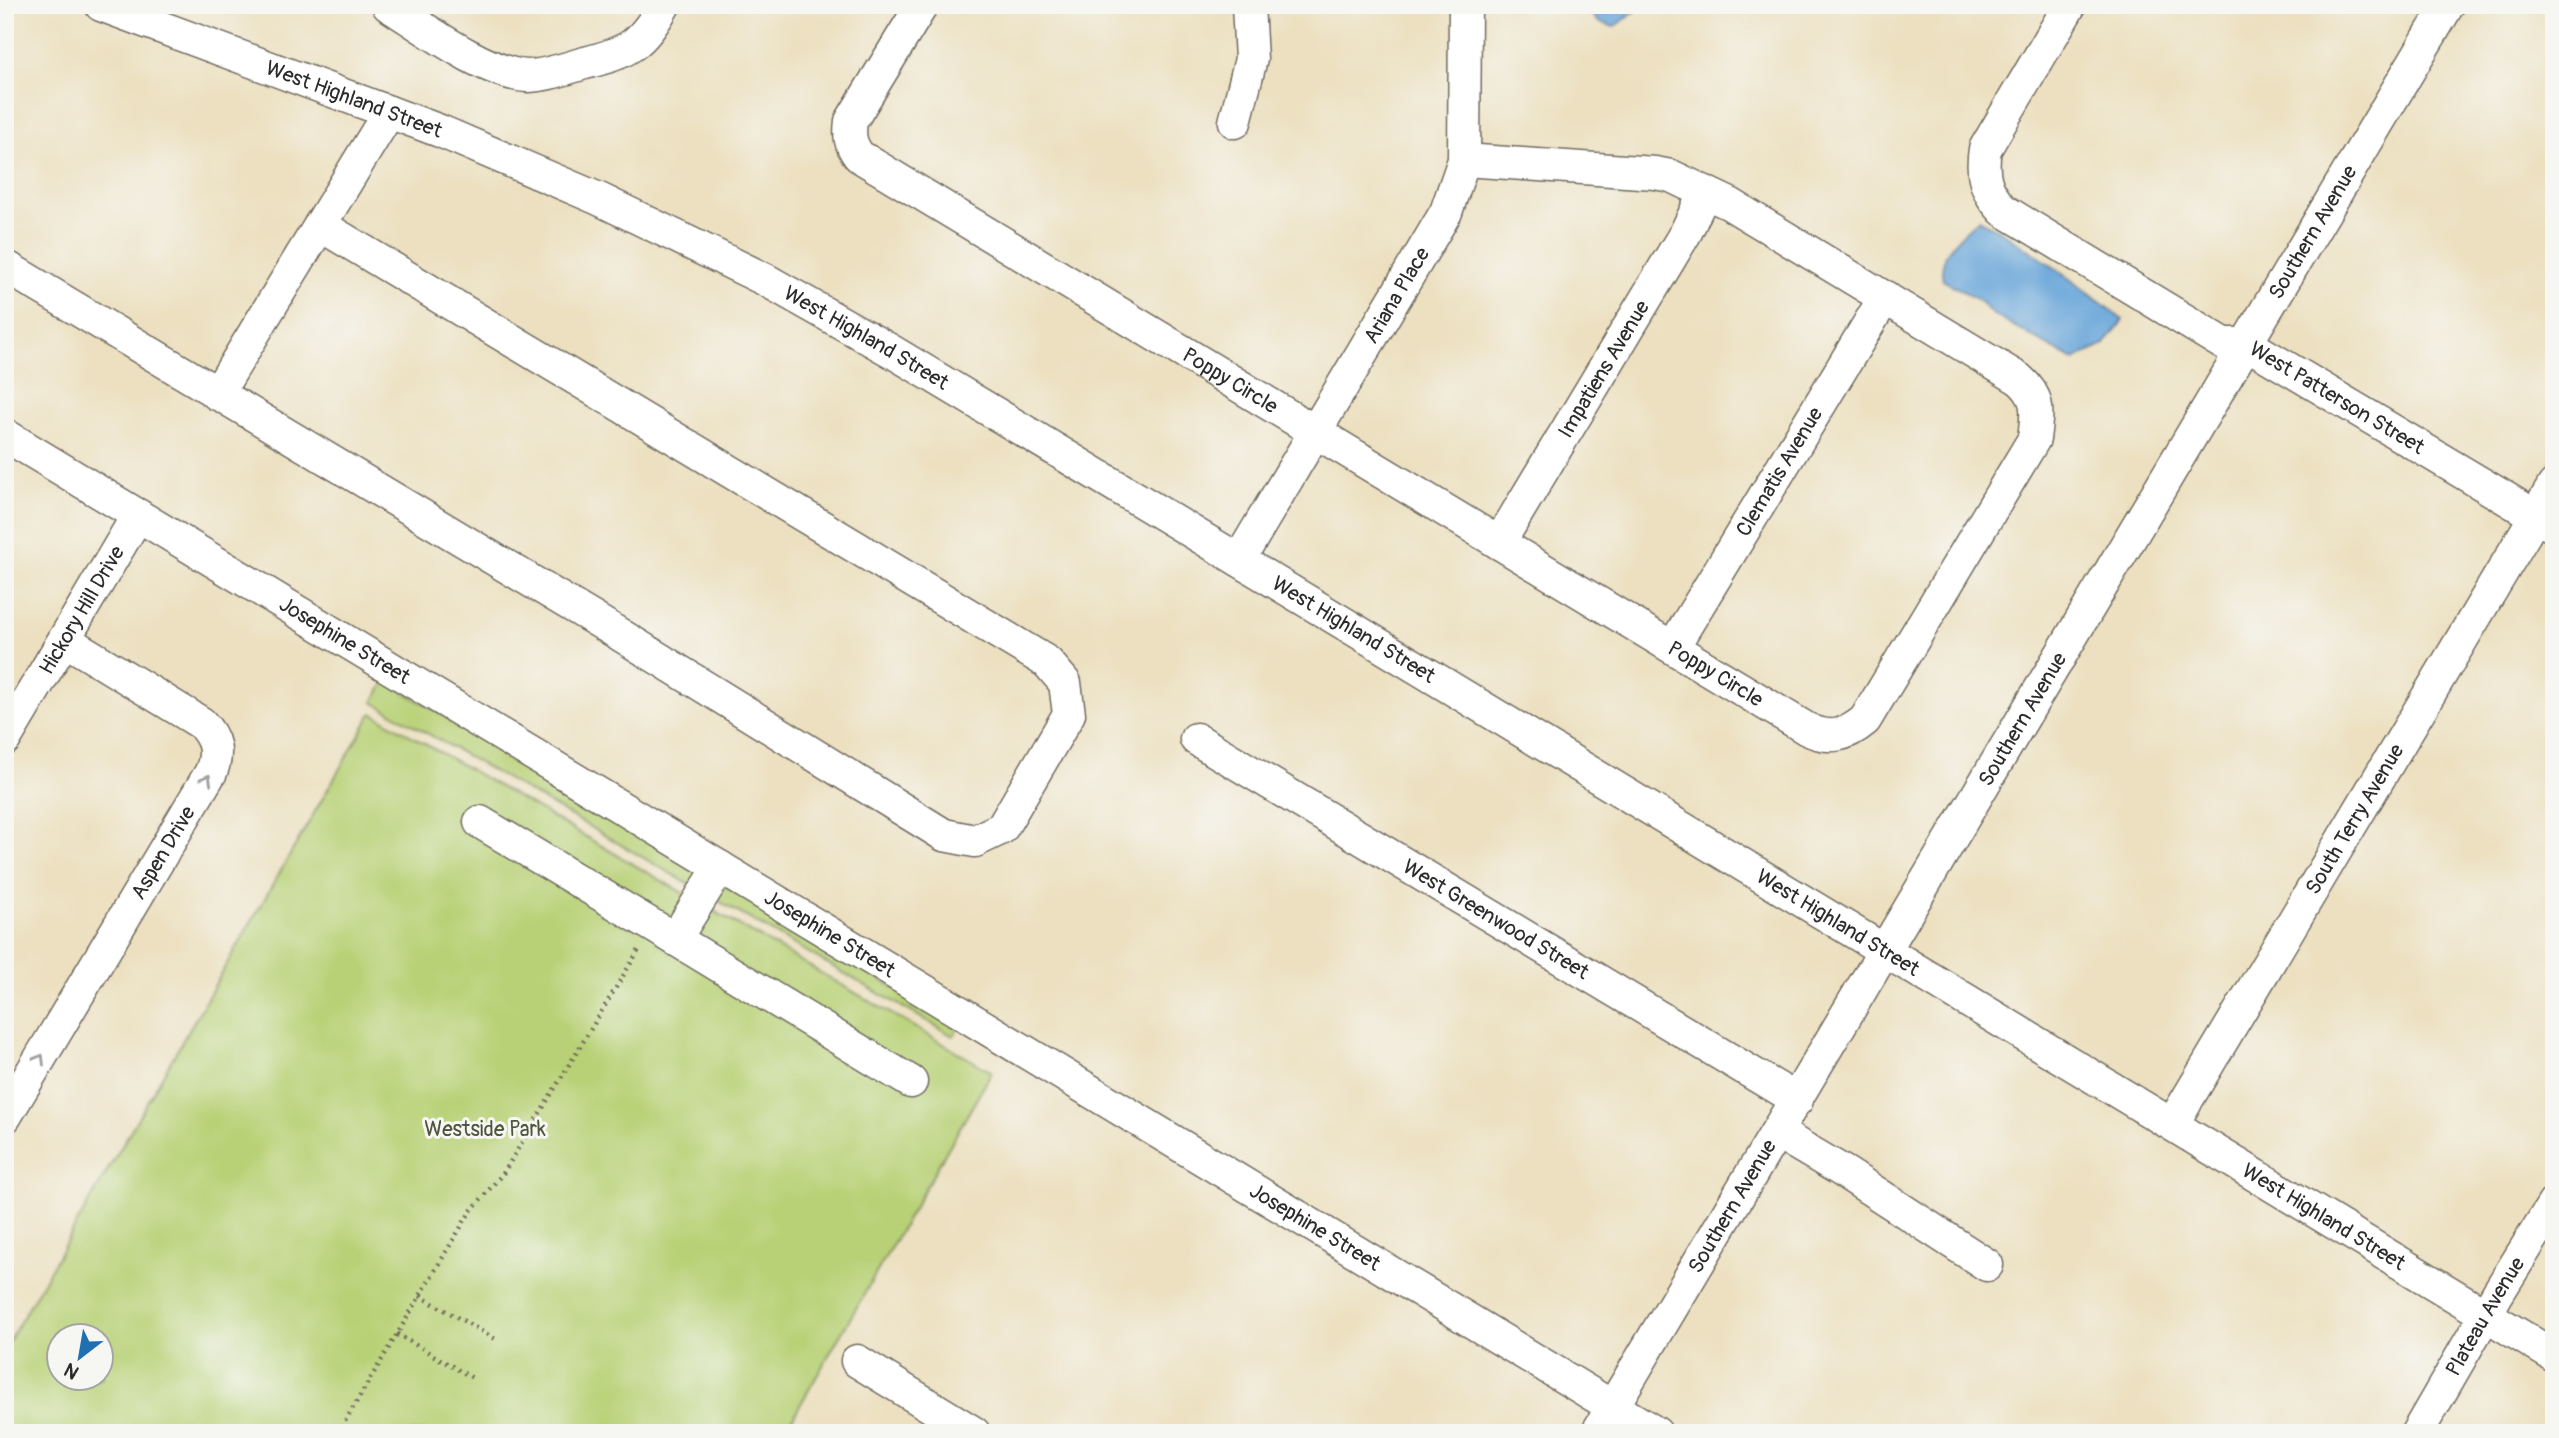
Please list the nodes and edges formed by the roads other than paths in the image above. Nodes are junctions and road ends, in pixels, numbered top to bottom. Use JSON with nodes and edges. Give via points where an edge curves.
{"nodes":[{"id":1,"x":101,"y":5,"type":"edge"},
{"id":2,"x":388,"y":5,"type":"edge"},
{"id":3,"x":664,"y":5,"type":"edge"},
{"id":4,"x":922,"y":5,"type":"edge"},
{"id":5,"x":1248,"y":5,"type":"edge"},
{"id":6,"x":1465,"y":5,"type":"edge"},
{"id":7,"x":2070,"y":5,"type":"edge"},
{"id":8,"x":2448,"y":5,"type":"edge"},
{"id":9,"x":389,"y":112,"type":"junction"},
{"id":10,"x":1236,"y":122,"type":"dead end"},
{"id":11,"x":1464,"y":160,"type":"junction"},
{"id":12,"x":1705,"y":192,"type":"junction"},
{"id":13,"x":320,"y":225,"type":"junction"},
{"id":14,"x":5,"y":266,"type":"edge"},
{"id":15,"x":1885,"y":297,"type":"junction"},
{"id":16,"x":2247,"y":344,"type":"junction"},
{"id":17,"x":217,"y":394,"type":"junction"},
{"id":18,"x":1316,"y":432,"type":"junction"},
{"id":19,"x":5,"y":435,"type":"edge"},
{"id":20,"x":2554,"y":485,"type":"edge"},
{"id":21,"x":138,"y":515,"type":"junction"},
{"id":22,"x":2545,"y":522,"type":"edge"},
{"id":23,"x":1499,"y":543,"type":"junction"},
{"id":24,"x":1239,"y":560,"type":"junction"},
{"id":25,"x":65,"y":640,"type":"junction"},
{"id":26,"x":1673,"y":648,"type":"junction"},
{"id":27,"x":5,"y":739,"type":"edge"},
{"id":28,"x":1196,"y":739,"type":"dead end"},
{"id":29,"x":480,"y":822,"type":"dead end"},
{"id":30,"x":720,"y":867,"type":"junction"},
{"id":31,"x":664,"y":932,"type":"junction"},
{"id":32,"x":1884,"y":951,"type":"junction"},
{"id":33,"x":911,"y":1082,"type":"dead end"},
{"id":34,"x":1797,"y":1100,"type":"junction"},
{"id":35,"x":5,"y":1117,"type":"edge"},
{"id":36,"x":2173,"y":1123,"type":"junction"},
{"id":37,"x":1778,"y":1133,"type":"junction"},
{"id":38,"x":2554,"y":1203,"type":"edge"},
{"id":39,"x":1987,"y":1265,"type":"dead end"},
{"id":40,"x":2486,"y":1315,"type":"junction"},
{"id":41,"x":2554,"y":1356,"type":"edge"},
{"id":42,"x":857,"y":1361,"type":"dead end"},
{"id":43,"x":1605,"y":1420,"type":"edge"},
{"id":44,"x":974,"y":1433,"type":"edge"},
{"id":45,"x":1656,"y":1433,"type":"edge"},
{"id":46,"x":2417,"y":1433,"type":"edge"}],
"edges":[{"from":1,"to":9,"type":"street","name":"West Highland Street"},
{"from":2,"to":3,"type":"street","via":[[485,64],[527,76],[616,56],[652,26]]},
{"from":4,"to":18,"type":"street","name":"Poppy Circle","via":[[851,121],[849,136],[859,156]]},
{"from":5,"to":10,"type":"street","via":[[1251,59]]},
{"from":6,"to":11,"type":"street","name":"Ariana Place"},
{"from":7,"to":16,"type":"street","name":"West Patterson Street","via":[[1985,149],[1983,164],[1991,197],[2003,209],[2224,344]]},
{"from":8,"to":16,"type":"street","name":"Southern Avenue"},
{"from":9,"to":13,"type":"street"},
{"from":9,"to":24,"type":"street","name":"West Highland Street","via":[[599,199],[766,281]]},
{"from":11,"to":12,"type":"street","name":"Poppy Circle","via":[[1655,173]]},
{"from":11,"to":18,"type":"street","name":"Ariana Place","via":[[1446,212]]},
{"from":12,"to":15,"type":"street","name":"Poppy Circle"},
{"from":12,"to":23,"type":"street","name":"Impatiens Avenue"},
{"from":13,"to":17,"type":"street"},
{"from":13,"to":17,"type":"street","via":[[1047,662],[1065,683],[1069,714],[1002,828],[975,841],[944,835]]},
{"from":14,"to":17,"type":"street"},
{"from":15,"to":26,"type":"street","name":"Clematis Avenue"},
{"from":15,"to":26,"type":"street","name":"Poppy Circle","via":[[2019,379],[2036,399],[2037,411],[2034,439],[1865,720],[1853,730],[1821,736]]},
{"from":16,"to":22,"type":"street","name":"West Patterson Street"},
{"from":16,"to":32,"type":"street","name":"Southern Avenue"},
{"from":18,"to":23,"type":"street","name":"Poppy Circle"},
{"from":18,"to":24,"type":"street","name":"Ariana Place"},
{"from":19,"to":21,"type":"street","name":"Josephine Street"},
{"from":20,"to":22,"type":"street","name":"South Terry Avenue"},
{"from":21,"to":25,"type":"street","name":"Hickory Hill Drive"},
{"from":21,"to":30,"type":"street","name":"Josephine Street"},
{"from":22,"to":36,"type":"street","name":"South Terry Avenue"},
{"from":23,"to":26,"type":"street","name":"Poppy Circle"},
{"from":24,"to":32,"type":"street","name":"West Highland Street"},
{"from":25,"to":27,"type":"street","name":"Hickory Hill Drive"},
{"from":35,"to":25,"type":"street","name":"Aspen Drive","one_way":true,"via":[[216,760],[212,735],[201,723]]},
{"from":28,"to":34,"type":"street","name":"West Greenwood Street"},
{"from":29,"to":31,"type":"street"},
{"from":30,"to":31,"type":"street"},
{"from":30,"to":43,"type":"street","name":"Josephine Street"},
{"from":31,"to":33,"type":"street"},
{"from":32,"to":34,"type":"street","name":"Southern Avenue"},
{"from":32,"to":36,"type":"street","name":"West Highland Street"},
{"from":34,"to":37,"type":"street","name":"Southern Avenue"},
{"from":36,"to":40,"type":"street","name":"West Highland Street"},
{"from":37,"to":39,"type":"street"},
{"from":37,"to":43,"type":"street","name":"Southern Avenue"},
{"from":38,"to":40,"type":"street","name":"Plateau Avenue"},
{"from":40,"to":41,"type":"street","name":"West Highland Street"},
{"from":40,"to":46,"type":"street","name":"Plateau Avenue"},
{"from":42,"to":44,"type":"street"},
{"from":43,"to":45,"type":"street","name":"Josephine Street"}]}
